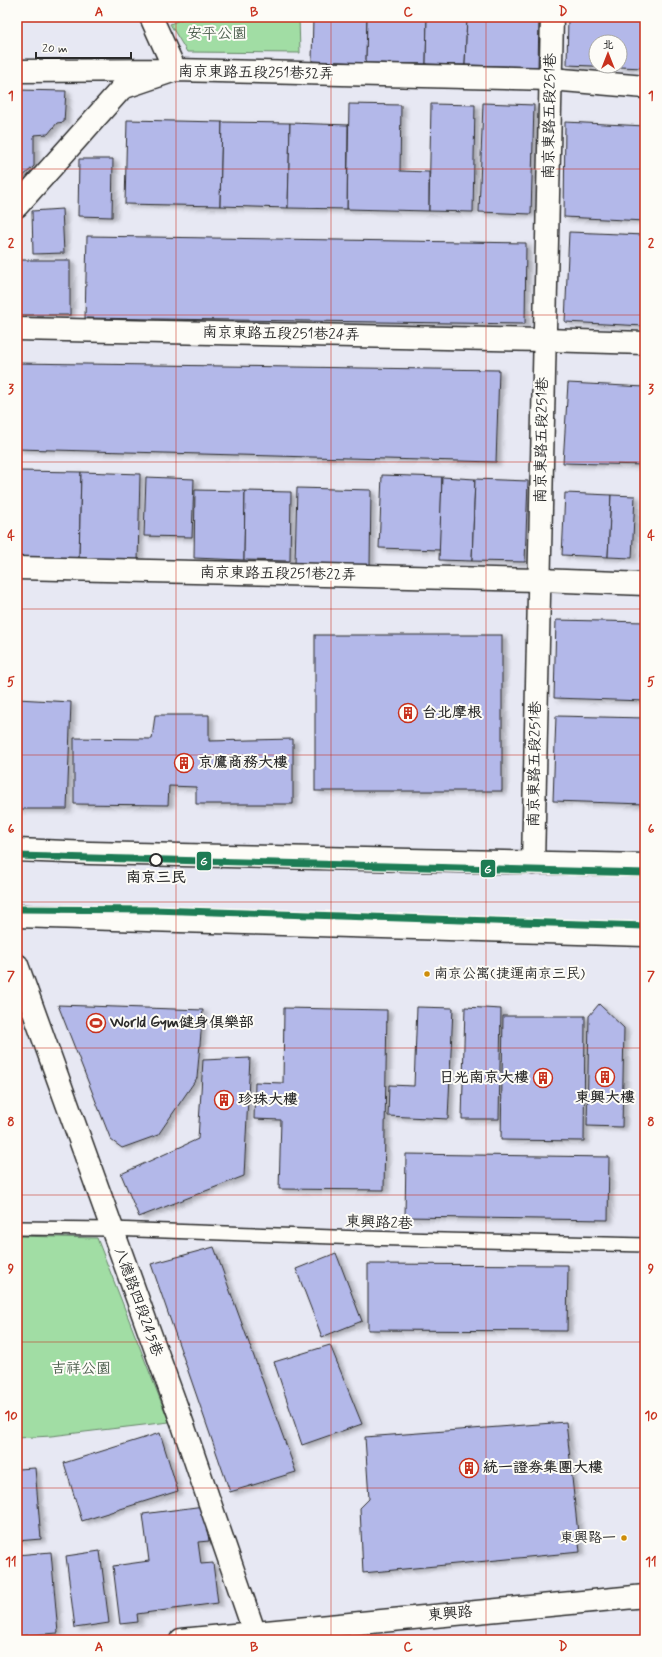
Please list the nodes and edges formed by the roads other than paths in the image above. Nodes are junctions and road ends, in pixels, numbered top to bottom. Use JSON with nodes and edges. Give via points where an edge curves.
{"nodes":[{"id":1,"x":151,"y":17,"type":"edge"},
{"id":2,"x":552,"y":17,"type":"edge"},
{"id":3,"x":175,"y":70,"type":"junction"},
{"id":4,"x":17,"y":71,"type":"edge"},
{"id":5,"x":551,"y":79,"type":"junction"},
{"id":6,"x":645,"y":87,"type":"edge"},
{"id":7,"x":17,"y":206,"type":"edge"},
{"id":8,"x":17,"y":329,"type":"edge"},
{"id":9,"x":544,"y":340,"type":"junction"},
{"id":10,"x":645,"y":344,"type":"edge"},
{"id":11,"x":17,"y":568,"type":"edge"},
{"id":12,"x":539,"y":580,"type":"junction"},
{"id":13,"x":645,"y":584,"type":"edge"},
{"id":14,"x":17,"y":850,"type":"edge"},
{"id":15,"x":533,"y":863,"type":"junction"},
{"id":16,"x":645,"y":865,"type":"edge"},
{"id":17,"x":17,"y":916,"type":"edge"},
{"id":18,"x":645,"y":935,"type":"edge"},
{"id":19,"x":17,"y":965,"type":"edge"},
{"id":20,"x":17,"y":1228,"type":"edge"},
{"id":21,"x":111,"y":1229,"type":"junction"},
{"id":22,"x":645,"y":1245,"type":"edge"},
{"id":23,"x":645,"y":1596,"type":"edge"},
{"id":24,"x":256,"y":1636,"type":"edge"},
{"id":25,"x":181,"y":1640,"type":"edge"}],
"edges":[{"from":1,"to":3,"type":"street"},
{"from":2,"to":5,"type":"street","name":"南京東路五段251巷"},
{"from":3,"to":4,"type":"street"},
{"from":3,"to":5,"type":"street","name":"南京東路五段251巷32弄"},
{"from":3,"to":7,"type":"street","name":"南京東路五段251巷32弄","via":[[122,88]]},
{"from":5,"to":6,"type":"street","name":"南京東路五段251巷32弄"},
{"from":5,"to":9,"type":"street","name":"南京東路五段251巷"},
{"from":8,"to":9,"type":"street","name":"南京東路五段251巷24弄"},
{"from":9,"to":10,"type":"street","name":"南京東路五段251巷24弄"},
{"from":9,"to":12,"type":"street","name":"南京東路五段251巷"},
{"from":11,"to":12,"type":"street","name":"南京東路五段251巷22弄"},
{"from":12,"to":13,"type":"street","name":"南京東路五段251巷22弄"},
{"from":12,"to":15,"type":"street","name":"南京東路五段251巷"},
{"from":14,"to":15,"type":"street"},
{"from":15,"to":16,"type":"street"},
{"from":17,"to":18,"type":"street"},
{"from":19,"to":21,"type":"street","name":"八德路四段245巷"},
{"from":20,"to":21,"type":"lane","name":"東興路2巷"},
{"from":21,"to":22,"type":"lane","name":"東興路2巷"},
{"from":21,"to":24,"type":"street","name":"八德路四段245巷","via":[[183,1425]]},
{"from":23,"to":24,"type":"street","name":"東興路"},
{"from":24,"to":25,"type":"street","name":"東興路"}]}
